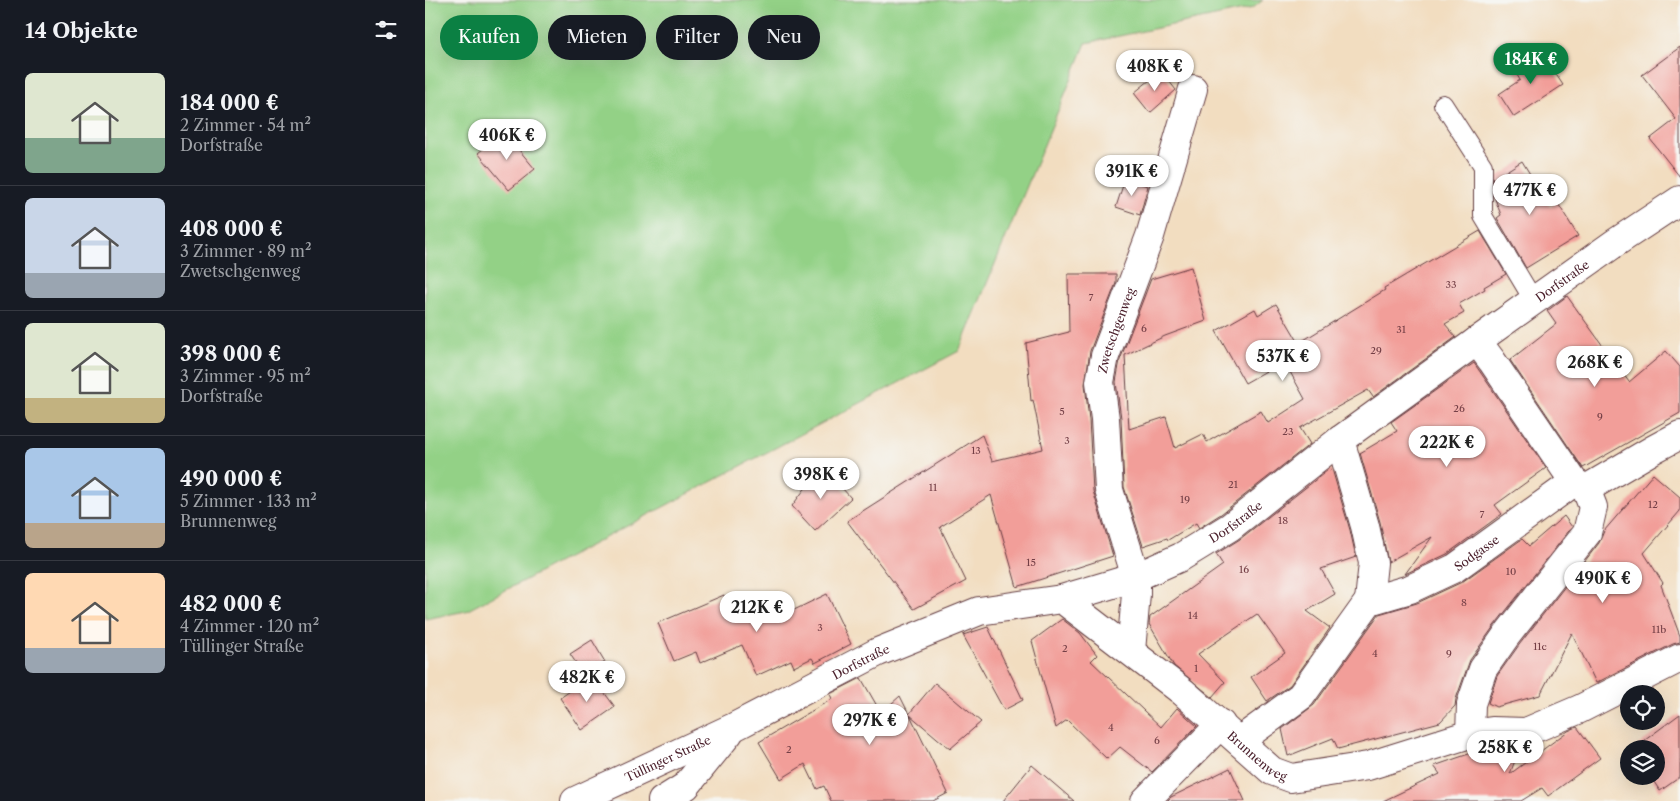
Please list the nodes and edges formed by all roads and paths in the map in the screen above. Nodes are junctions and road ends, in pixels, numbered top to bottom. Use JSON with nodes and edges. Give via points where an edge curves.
{"nodes":[{"id":1,"x":1193,"y":89,"type":"dead end"},
{"id":2,"x":1443,"y":104,"type":"dead end"},
{"id":3,"x":1680,"y":200,"type":"edge"},
{"id":4,"x":1534,"y":301,"type":"junction"},
{"id":5,"x":1477,"y":341,"type":"junction"},
{"id":6,"x":1680,"y":435,"type":"edge"},
{"id":7,"x":1340,"y":440,"type":"junction"},
{"id":8,"x":1580,"y":485,"type":"junction"},
{"id":9,"x":1136,"y":577,"type":"junction"},
{"id":10,"x":1062,"y":599,"type":"junction"},
{"id":11,"x":1369,"y":601,"type":"junction"},
{"id":12,"x":1131,"y":650,"type":"junction"},
{"id":13,"x":1680,"y":658,"type":"edge"},
{"id":14,"x":733,"y":727,"type":"junction"},
{"id":15,"x":1230,"y":733,"type":"junction"},
{"id":16,"x":1470,"y":734,"type":"junction"},
{"id":17,"x":575,"y":801,"type":"edge"},
{"id":18,"x":662,"y":801,"type":"edge"},
{"id":19,"x":1145,"y":801,"type":"edge"}],
"edges":[{"from":1,"to":9,"type":"street","name":"Zwetschgenweg","via":[[1150,236],[1105,356],[1101,382],[1109,490]]},
{"from":2,"to":4,"type":"lane","via":[[1483,166],[1483,216]]},
{"from":3,"to":4,"type":"street","name":"Dorfstraße"},
{"from":4,"to":5,"type":"street","name":"Dorfstraße"},
{"from":5,"to":7,"type":"street","name":"Dorfstraße"},
{"from":5,"to":8,"type":"street"},
{"from":6,"to":8,"type":"street","name":"Sodgasse"},
{"from":7,"to":9,"type":"street","name":"Dorfstraße","via":[[1230,527],[1181,557]]},
{"from":7,"to":11,"type":"street","via":[[1373,563]]},
{"from":8,"to":11,"type":"street","name":"Sodgasse","via":[[1455,568],[1410,589]]},
{"from":8,"to":16,"type":"street","via":[[1593,507],[1587,534],[1483,669],[1471,704]]},
{"from":9,"to":10,"type":"street","name":"Dorfstraße"},
{"from":9,"to":12,"type":"street"},
{"from":10,"to":12,"type":"street","name":"Brunnenweg"},
{"from":10,"to":14,"type":"street","name":"Dorfstraße","via":[[979,612],[878,652]]},
{"from":11,"to":15,"type":"street","via":[[1301,696]]},
{"from":12,"to":15,"type":"street","name":"Brunnenweg"},
{"from":13,"to":16,"type":"street","name":"Brunnenweg","via":[[1526,732]]},
{"from":14,"to":17,"type":"street","name":"Tüllinger Straße"},
{"from":14,"to":18,"type":"street","via":[[686,786]]},
{"from":15,"to":16,"type":"street","name":"Brunnenweg","via":[[1272,771],[1291,778],[1368,766]]},
{"from":15,"to":19,"type":"street"}]}
